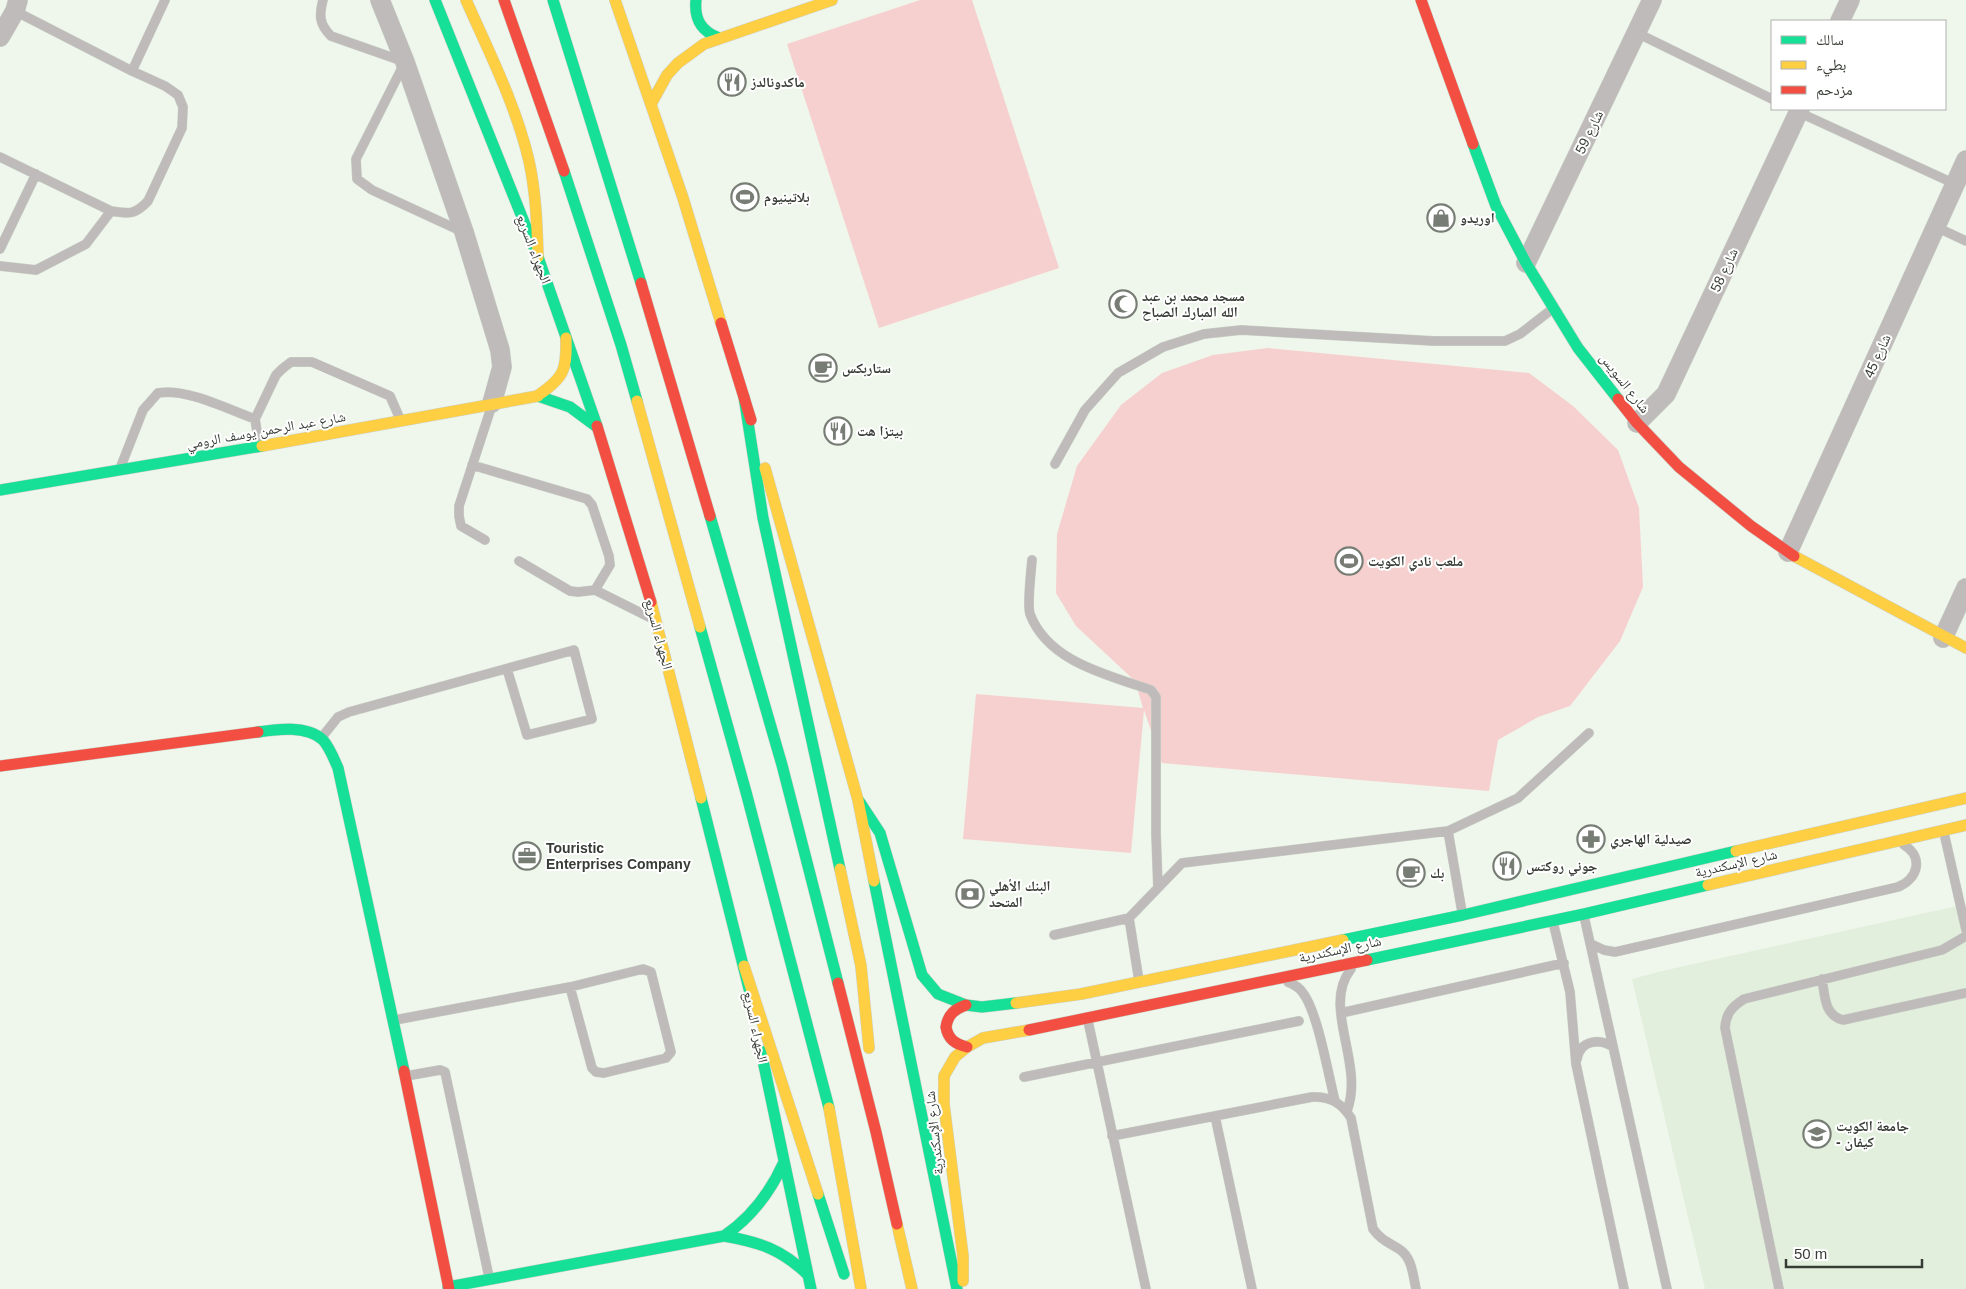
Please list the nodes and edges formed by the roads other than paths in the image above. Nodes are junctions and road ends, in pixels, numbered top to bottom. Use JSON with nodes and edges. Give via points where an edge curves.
{"nodes":[{"id":1,"x":165,"y":0,"type":"edge"},
{"id":2,"x":323,"y":0,"type":"edge"},
{"id":3,"x":380,"y":0,"type":"edge"},
{"id":4,"x":435,"y":0,"type":"edge"},
{"id":5,"x":466,"y":0,"type":"edge"},
{"id":6,"x":504,"y":0,"type":"edge"},
{"id":7,"x":553,"y":0,"type":"edge"},
{"id":8,"x":615,"y":0,"type":"edge"},
{"id":9,"x":696,"y":0,"type":"edge"},
{"id":10,"x":832,"y":0,"type":"edge"},
{"id":11,"x":1421,"y":0,"type":"edge"},
{"id":12,"x":1652,"y":0,"type":"edge"},
{"id":13,"x":1850,"y":0,"type":"edge"},
{"id":14,"x":16,"y":6,"type":"edge"},
{"id":15,"x":1840,"y":20,"type":"edge"},
{"id":16,"x":1638,"y":33,"type":"junction"},
{"id":17,"x":0,"y":37,"type":"edge"},
{"id":18,"x":720,"y":38,"type":"junction"},
{"id":19,"x":405,"y":62,"type":"junction"},
{"id":20,"x":132,"y":71,"type":"junction"},
{"id":21,"x":1771,"y":99,"type":"edge"},
{"id":22,"x":651,"y":104,"type":"junction"},
{"id":23,"x":1797,"y":110,"type":"edge"},
{"id":24,"x":0,"y":157,"type":"edge"},
{"id":25,"x":1966,"y":160,"type":"edge"},
{"id":26,"x":36,"y":174,"type":"junction"},
{"id":27,"x":1955,"y":184,"type":"junction"},
{"id":28,"x":111,"y":211,"type":"junction"},
{"id":29,"x":1936,"y":227,"type":"junction"},
{"id":30,"x":464,"y":232,"type":"junction"},
{"id":31,"x":1966,"y":241,"type":"edge"},
{"id":32,"x":0,"y":249,"type":"edge"},
{"id":33,"x":538,"y":257,"type":"junction"},
{"id":34,"x":1526,"y":264,"type":"junction"},
{"id":35,"x":0,"y":266,"type":"edge"},
{"id":36,"x":1553,"y":308,"type":"junction"},
{"id":37,"x":566,"y":334,"type":"junction"},
{"id":38,"x":537,"y":396,"type":"junction"},
{"id":39,"x":744,"y":396,"type":"junction"},
{"id":40,"x":492,"y":404,"type":"junction"},
{"id":41,"x":255,"y":419,"type":"junction"},
{"id":42,"x":401,"y":422,"type":"junction"},
{"id":43,"x":1637,"y":423,"type":"junction"},
{"id":44,"x":597,"y":427,"type":"junction"},
{"id":45,"x":259,"y":446,"type":"junction"},
{"id":46,"x":472,"y":464,"type":"junction"},
{"id":47,"x":1055,"y":464,"type":"dead end"},
{"id":48,"x":119,"y":471,"type":"junction"},
{"id":49,"x":0,"y":490,"type":"edge"},
{"id":50,"x":485,"y":540,"type":"dead end"},
{"id":51,"x":1788,"y":552,"type":"junction"},
{"id":52,"x":1032,"y":560,"type":"dead end"},
{"id":53,"x":519,"y":561,"type":"dead end"},
{"id":54,"x":1966,"y":588,"type":"edge"},
{"id":55,"x":595,"y":590,"type":"junction"},
{"id":56,"x":657,"y":621,"type":"junction"},
{"id":57,"x":1943,"y":638,"type":"junction"},
{"id":58,"x":1966,"y":648,"type":"edge"},
{"id":59,"x":507,"y":669,"type":"junction"},
{"id":60,"x":1589,"y":733,"type":"dead end"},
{"id":61,"x":322,"y":737,"type":"junction"},
{"id":62,"x":0,"y":766,"type":"edge"},
{"id":63,"x":1966,"y":798,"type":"edge"},
{"id":64,"x":858,"y":800,"type":"junction"},
{"id":65,"x":1966,"y":825,"type":"edge"},
{"id":66,"x":1943,"y":830,"type":"junction"},
{"id":67,"x":1448,"y":831,"type":"junction"},
{"id":68,"x":1897,"y":841,"type":"junction"},
{"id":69,"x":1158,"y":888,"type":"junction"},
{"id":70,"x":1581,"y":901,"type":"junction"},
{"id":71,"x":1549,"y":908,"type":"junction"},
{"id":72,"x":1463,"y":915,"type":"junction"},
{"id":73,"x":1129,"y":918,"type":"junction"},
{"id":74,"x":1966,"y":930,"type":"edge"},
{"id":75,"x":1054,"y":935,"type":"dead end"},
{"id":76,"x":1966,"y":936,"type":"edge"},
{"id":77,"x":1591,"y":944,"type":"junction"},
{"id":78,"x":1357,"y":960,"type":"junction"},
{"id":79,"x":1564,"y":963,"type":"junction"},
{"id":80,"x":744,"y":966,"type":"junction"},
{"id":81,"x":1276,"y":978,"type":"junction"},
{"id":82,"x":1822,"y":980,"type":"junction"},
{"id":83,"x":1139,"y":981,"type":"junction"},
{"id":84,"x":570,"y":987,"type":"junction"},
{"id":85,"x":1081,"y":994,"type":"junction"},
{"id":86,"x":1966,"y":994,"type":"edge"},
{"id":87,"x":966,"y":1005,"type":"junction"},
{"id":88,"x":1340,"y":1012,"type":"junction"},
{"id":89,"x":1087,"y":1019,"type":"junction"},
{"id":90,"x":393,"y":1020,"type":"junction"},
{"id":91,"x":1299,"y":1021,"type":"dead end"},
{"id":92,"x":966,"y":1047,"type":"junction"},
{"id":93,"x":1614,"y":1047,"type":"junction"},
{"id":94,"x":1096,"y":1062,"type":"junction"},
{"id":95,"x":1576,"y":1064,"type":"junction"},
{"id":96,"x":404,"y":1076,"type":"junction"},
{"id":97,"x":1024,"y":1077,"type":"dead end"},
{"id":98,"x":1335,"y":1101,"type":"junction"},
{"id":99,"x":1347,"y":1111,"type":"junction"},
{"id":100,"x":1215,"y":1116,"type":"junction"},
{"id":101,"x":876,"y":1132,"type":"junction"},
{"id":102,"x":1112,"y":1136,"type":"junction"},
{"id":103,"x":784,"y":1162,"type":"junction"},
{"id":104,"x":724,"y":1236,"type":"junction"},
{"id":105,"x":807,"y":1274,"type":"junction"},
{"id":106,"x":490,"y":1280,"type":"junction"},
{"id":107,"x":448,"y":1288,"type":"edge"},
{"id":108,"x":811,"y":1289,"type":"edge"},
{"id":109,"x":849,"y":1289,"type":"edge"},
{"id":110,"x":861,"y":1289,"type":"edge"},
{"id":111,"x":912,"y":1289,"type":"edge"},
{"id":112,"x":957,"y":1289,"type":"edge"},
{"id":113,"x":963,"y":1289,"type":"edge"},
{"id":114,"x":1146,"y":1289,"type":"edge"},
{"id":115,"x":1252,"y":1289,"type":"edge"},
{"id":116,"x":1416,"y":1289,"type":"edge"},
{"id":117,"x":1624,"y":1289,"type":"edge"},
{"id":118,"x":1667,"y":1289,"type":"edge"},
{"id":119,"x":1779,"y":1289,"type":"edge"}],
"edges":[{"from":1,"to":20,"type":"lane"},
{"from":2,"to":19,"type":"lane","via":[[320,22],[331,36]]},
{"from":3,"to":19,"type":"street"},
{"from":4,"to":33,"type":"main road","name":"الجهراء السريع"},
{"from":5,"to":33,"type":"main road","via":[[508,98],[525,148],[533,183]]},
{"from":6,"to":110,"type":"main road","via":[[621,345],[746,792],[828,1103]]},
{"from":7,"to":101,"type":"main road","via":[[658,336],[782,765]]},
{"from":8,"to":22,"type":"main road"},
{"from":9,"to":18,"type":"main road","via":[[697,20],[702,28]]},
{"from":10,"to":18,"type":"main road"},
{"from":11,"to":34,"type":"main road","name":"شارع السويس","via":[[1496,206]]},
{"from":12,"to":16,"type":"street","name":"شارع 59"},
{"from":13,"to":15,"type":"street"},
{"from":14,"to":17,"type":"street"},
{"from":14,"to":20,"type":"lane"},
{"from":16,"to":21,"type":"lane"},
{"from":16,"to":34,"type":"street","name":"شارع 59"},
{"from":18,"to":22,"type":"main road","via":[[704,44],[678,63],[667,75]]},
{"from":19,"to":30,"type":"street"},
{"from":19,"to":30,"type":"lane","via":[[356,159],[357,179],[372,190]]},
{"from":20,"to":28,"type":"lane","via":[[178,95],[183,107],[182,128],[148,201],[139,210],[128,214]]},
{"from":22,"to":39,"type":"main road"},
{"from":23,"to":27,"type":"lane"},
{"from":23,"to":43,"type":"street","name":"شارع 58","via":[[1666,394]]},
{"from":24,"to":26,"type":"lane"},
{"from":25,"to":27,"type":"street","name":"شارع 45"},
{"from":26,"to":28,"type":"lane"},
{"from":26,"to":32,"type":"lane"},
{"from":27,"to":29,"type":"street","name":"شارع 45"},
{"from":28,"to":35,"type":"lane","via":[[86,244],[36,270]]},
{"from":29,"to":31,"type":"lane"},
{"from":29,"to":51,"type":"street","name":"شارع 45"},
{"from":30,"to":40,"type":"street","via":[[500,350],[502,367]]},
{"from":33,"to":37,"type":"main road","name":"الجهراء السريع"},
{"from":34,"to":36,"type":"main road","name":"شارع السويس"},
{"from":36,"to":43,"type":"main road","name":"شارع السويس","via":[[1578,348]]},
{"from":36,"to":47,"type":"lane","via":[[1520,334],[1505,341],[1434,341],[1241,330],[1204,334],[1163,347],[1118,372],[1086,410]]},
{"from":37,"to":38,"type":"main road","name":"شارع عبد الرحمن يوسف الرومي","via":[[566,367],[560,379]]},
{"from":37,"to":44,"type":"main road","name":"الجهراء السريع"},
{"from":38,"to":40,"type":"main road","name":"شارع عبد الرحمن يوسف الرومي"},
{"from":38,"to":44,"type":"main road","name":"شارع عبد الرحمن يوسف الرومي","via":[[570,406]]},
{"from":39,"to":64,"type":"main road"},
{"from":39,"to":101,"type":"main road","via":[[763,518],[861,966]]},
{"from":40,"to":42,"type":"main road","name":"شارع عبد الرحمن يوسف الرومي"},
{"from":40,"to":46,"type":"lane"},
{"from":41,"to":42,"type":"lane","via":[[276,376],[291,362],[298,361],[312,362],[390,396]]},
{"from":41,"to":45,"type":"lane"},
{"from":41,"to":48,"type":"lane","via":[[184,394],[158,393],[143,410]]},
{"from":42,"to":45,"type":"main road","name":"شارع عبد الرحمن يوسف الرومي"},
{"from":43,"to":51,"type":"main road","name":"شارع السويس","via":[[1680,466],[1751,526]]},
{"from":44,"to":56,"type":"main road","name":"الجهراء السريع"},
{"from":45,"to":48,"type":"main road","name":"شارع عبد الرحمن يوسف الرومي"},
{"from":46,"to":50,"type":"lane","via":[[459,516],[461,526]]},
{"from":46,"to":55,"type":"lane","via":[[587,499],[592,505],[610,565]]},
{"from":48,"to":49,"type":"main road","name":"شارع عبد الرحمن يوسف الرومي"},
{"from":51,"to":57,"type":"main road","name":"شارع السويس"},
{"from":52,"to":69,"type":"lane","via":[[1030,613],[1042,635],[1062,654],[1092,670],[1151,690],[1156,698]]},
{"from":53,"to":55,"type":"lane","via":[[570,591]]},
{"from":54,"to":57,"type":"street"},
{"from":55,"to":56,"type":"lane"},
{"from":56,"to":80,"type":"main road","name":"الجهراء السريع"},
{"from":57,"to":58,"type":"main road","name":"شارع السويس"},
{"from":59,"to":59,"type":"lane","via":[[574,650],[592,719],[527,735]]},
{"from":59,"to":61,"type":"lane","via":[[349,712],[338,717]]},
{"from":60,"to":67,"type":"lane","via":[[1518,798]]},
{"from":61,"to":62,"type":"main road","via":[[280,729]]},
{"from":61,"to":90,"type":"main road","via":[[338,768]]},
{"from":63,"to":70,"type":"main road","name":"شارع الإسكندرية"},
{"from":64,"to":87,"type":"main road","name":"شارع الإسكندرية","via":[[880,833],[922,975],[938,994]]},
{"from":64,"to":112,"type":"main road"},
{"from":65,"to":66,"type":"main road","name":"شارع الإسكندرية"},
{"from":66,"to":68,"type":"main road","name":"شارع الإسكندرية"},
{"from":66,"to":74,"type":"lane"},
{"from":67,"to":69,"type":"lane","via":[[1182,863]]},
{"from":67,"to":72,"type":"lane"},
{"from":68,"to":70,"type":"main road","name":"شارع الإسكندرية"},
{"from":68,"to":77,"type":"lane","via":[[1909,848],[1915,858],[1916,869],[1912,878],[1898,887],[1615,952]]},
{"from":69,"to":73,"type":"lane"},
{"from":70,"to":71,"type":"main road","name":"شارع الإسكندرية"},
{"from":70,"to":71,"type":"main road","name":"شارع الإسكندرية"},
{"from":70,"to":77,"type":"lane"},
{"from":71,"to":72,"type":"main road","name":"شارع الإسكندرية"},
{"from":71,"to":78,"type":"main road","name":"شارع الإسكندرية"},
{"from":71,"to":79,"type":"lane"},
{"from":72,"to":83,"type":"main road","name":"شارع الإسكندرية"},
{"from":73,"to":75,"type":"lane"},
{"from":73,"to":83,"type":"lane"},
{"from":76,"to":82,"type":"lane","via":[[1942,950]]},
{"from":77,"to":93,"type":"lane"},
{"from":78,"to":81,"type":"main road","name":"شارع الإسكندرية"},
{"from":78,"to":88,"type":"lane","via":[[1342,985]]},
{"from":79,"to":88,"type":"lane"},
{"from":79,"to":95,"type":"lane","via":[[1570,992]]},
{"from":80,"to":103,"type":"main road","name":"الجهراء السريع"},
{"from":80,"to":109,"type":"main road"},
{"from":81,"to":89,"type":"main road","name":"شارع الإسكندرية"},
{"from":81,"to":98,"type":"lane","via":[[1302,991],[1308,1000]]},
{"from":82,"to":86,"type":"lane","via":[[1830,1014],[1843,1020]]},
{"from":82,"to":119,"type":"lane","via":[[1744,999],[1734,1005],[1726,1018],[1725,1028]]},
{"from":83,"to":85,"type":"main road","name":"شارع الإسكندرية"},
{"from":84,"to":84,"type":"lane","via":[[592,1068],[596,1072],[604,1073],[666,1058],[671,1052],[651,972],[643,970]]},
{"from":84,"to":90,"type":"lane"},
{"from":85,"to":87,"type":"main road","name":"شارع الإسكندرية","via":[[982,1007]]},
{"from":85,"to":89,"type":"lane"},
{"from":87,"to":92,"type":"main road","via":[[959,1006],[949,1015],[946,1028],[950,1039]]},
{"from":88,"to":99,"type":"lane","via":[[1352,1078],[1352,1095]]},
{"from":89,"to":92,"type":"main road","name":"شارع الإسكندرية","via":[[983,1038]]},
{"from":89,"to":94,"type":"lane"},
{"from":90,"to":96,"type":"main road"},
{"from":91,"to":94,"type":"lane"},
{"from":92,"to":113,"type":"main road","name":"شارع الإسكندرية","via":[[955,1057],[944,1076],[944,1105],[964,1256]]},
{"from":93,"to":95,"type":"lane","via":[[1606,1042],[1589,1043],[1582,1048]]},
{"from":93,"to":118,"type":"lane"},
{"from":94,"to":97,"type":"lane"},
{"from":94,"to":102,"type":"lane"},
{"from":95,"to":117,"type":"lane"},
{"from":96,"to":106,"type":"lane","via":[[444,1072]]},
{"from":96,"to":107,"type":"main road"},
{"from":98,"to":99,"type":"lane"},
{"from":98,"to":100,"type":"lane","via":[[1320,1096]]},
{"from":99,"to":116,"type":"lane","via":[[1373,1229],[1385,1242],[1405,1254]]},
{"from":100,"to":102,"type":"lane"},
{"from":100,"to":115,"type":"lane"},
{"from":101,"to":111,"type":"main road"},
{"from":102,"to":114,"type":"lane"},
{"from":103,"to":104,"type":"main road","via":[[761,1204]]},
{"from":103,"to":105,"type":"main road","name":"الجهراء السريع"},
{"from":104,"to":105,"type":"main road","via":[[772,1247],[797,1263]]},
{"from":104,"to":106,"type":"main road"},
{"from":105,"to":108,"type":"main road","name":"الجهراء السريع"},
{"from":106,"to":107,"type":"main road"}]}
